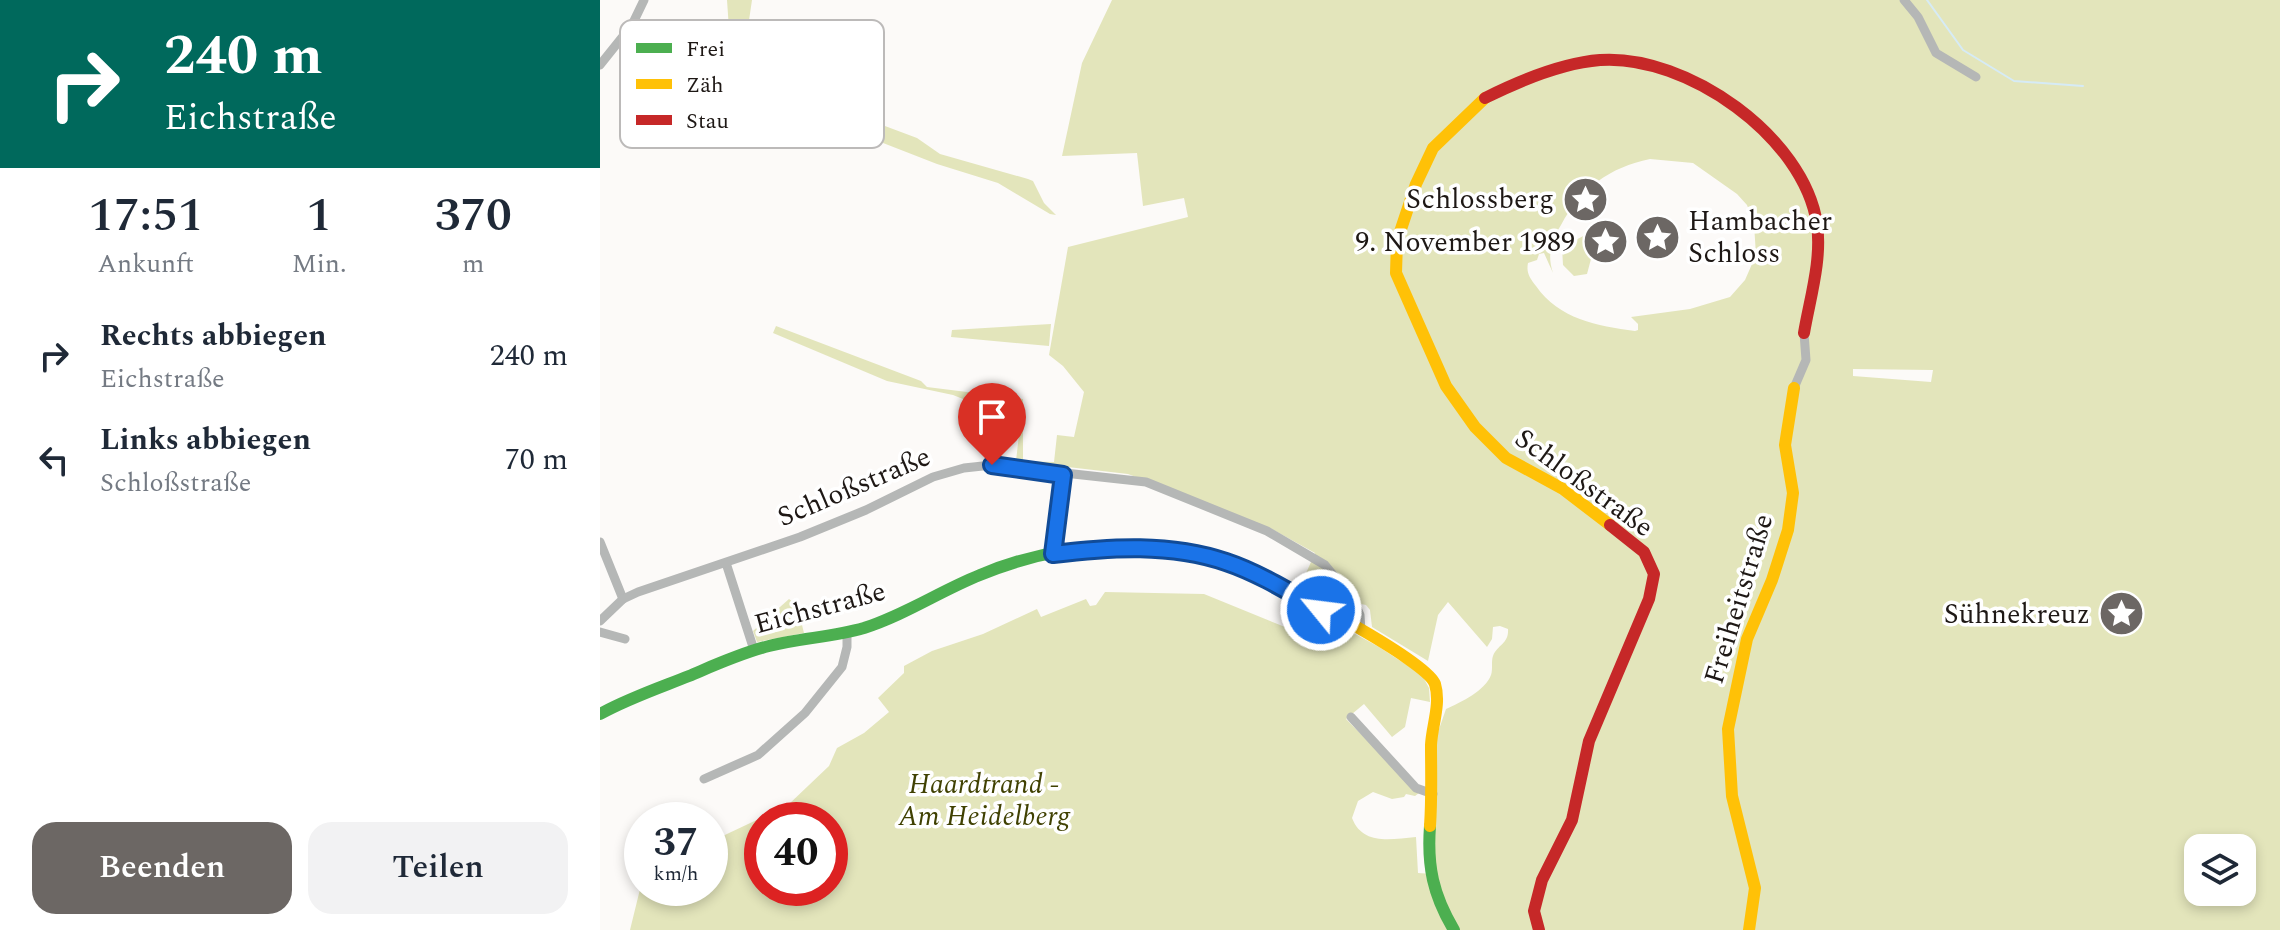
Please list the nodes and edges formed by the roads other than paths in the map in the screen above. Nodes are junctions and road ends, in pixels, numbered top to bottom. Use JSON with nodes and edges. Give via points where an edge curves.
{"nodes":[{"id":1,"x":644,"y":0,"type":"edge"},
{"id":2,"x":1904,"y":0,"type":"edge"},
{"id":3,"x":634,"y":20,"type":"edge"},
{"id":4,"x":620,"y":40,"type":"edge"},
{"id":5,"x":600,"y":65,"type":"edge"},
{"id":6,"x":1976,"y":77,"type":"dead end"},
{"id":7,"x":1804,"y":333,"type":"joint"},
{"id":8,"x":1797,"y":382,"type":"joint"},
{"id":9,"x":1063,"y":475,"type":"junction"},
{"id":10,"x":600,"y":542,"type":"edge"},
{"id":11,"x":1053,"y":554,"type":"junction"},
{"id":12,"x":726,"y":563,"type":"junction"},
{"id":13,"x":623,"y":599,"type":"junction"},
{"id":14,"x":600,"y":621,"type":"edge"},
{"id":15,"x":1361,"y":631,"type":"junction"},
{"id":16,"x":600,"y":632,"type":"edge"},
{"id":17,"x":847,"y":632,"type":"junction"},
{"id":18,"x":625,"y":639,"type":"dead end"},
{"id":19,"x":754,"y":650,"type":"junction"},
{"id":20,"x":600,"y":714,"type":"edge"},
{"id":21,"x":1351,"y":717,"type":"dead end"},
{"id":22,"x":704,"y":779,"type":"dead end"},
{"id":23,"x":1433,"y":794,"type":"junction"},
{"id":24,"x":1454,"y":930,"type":"edge"},
{"id":25,"x":1539,"y":930,"type":"edge"},
{"id":26,"x":1749,"y":930,"type":"edge"}],
"edges":[{"from":1,"to":3,"type":"street"},
{"from":2,"to":6,"type":"street","via":[[1936,53]]},
{"from":4,"to":5,"type":"street"},
{"from":7,"to":8,"type":"street","name":"Schloßstraße","via":[[1806,360]]},
{"from":7,"to":25,"type":"street","name":"Schloßstraße","via":[[1817,261],[1810,196],[1794,166],[1765,132],[1718,94],[1686,77],[1629,61],[1600,60],[1507,87],[1482,99],[1433,148],[1416,184],[1397,241],[1396,273],[1446,386],[1506,458],[1563,489],[1617,530],[1644,552],[1654,574],[1649,599],[1589,741],[1572,820],[1542,880],[1534,911]]},
{"from":8,"to":26,"type":"street","name":"Freiheitstraße","via":[[1785,445],[1792,514],[1747,639],[1728,729],[1732,796],[1755,888]]},
{"from":9,"to":11,"type":"street"},
{"from":9,"to":12,"type":"street","name":"Schloßstraße","via":[[992,465],[964,468]]},
{"from":9,"to":15,"type":"street","name":"Schloßstraße","via":[[1146,482],[1267,531],[1325,565],[1353,599]]},
{"from":10,"to":13,"type":"street"},
{"from":11,"to":15,"type":"street","name":"Eichstraße","via":[[1149,548],[1207,556],[1255,574]]},
{"from":11,"to":17,"type":"street","name":"Eichstraße","via":[[985,572],[893,617]]},
{"from":12,"to":13,"type":"street","name":"Schloßstraße"},
{"from":12,"to":19,"type":"street"},
{"from":13,"to":14,"type":"street","name":"Schloßstraße"},
{"from":15,"to":23,"type":"street","via":[[1431,675],[1437,701],[1431,741]]},
{"from":16,"to":18,"type":"street"},
{"from":17,"to":19,"type":"street","name":"Eichstraße"},
{"from":17,"to":22,"type":"street","via":[[842,667],[805,713],[758,755]]},
{"from":19,"to":20,"type":"street","name":"Eichstraße"},
{"from":21,"to":23,"type":"street","via":[[1416,788]]},
{"from":23,"to":24,"type":"street","via":[[1428,875]]}]}
